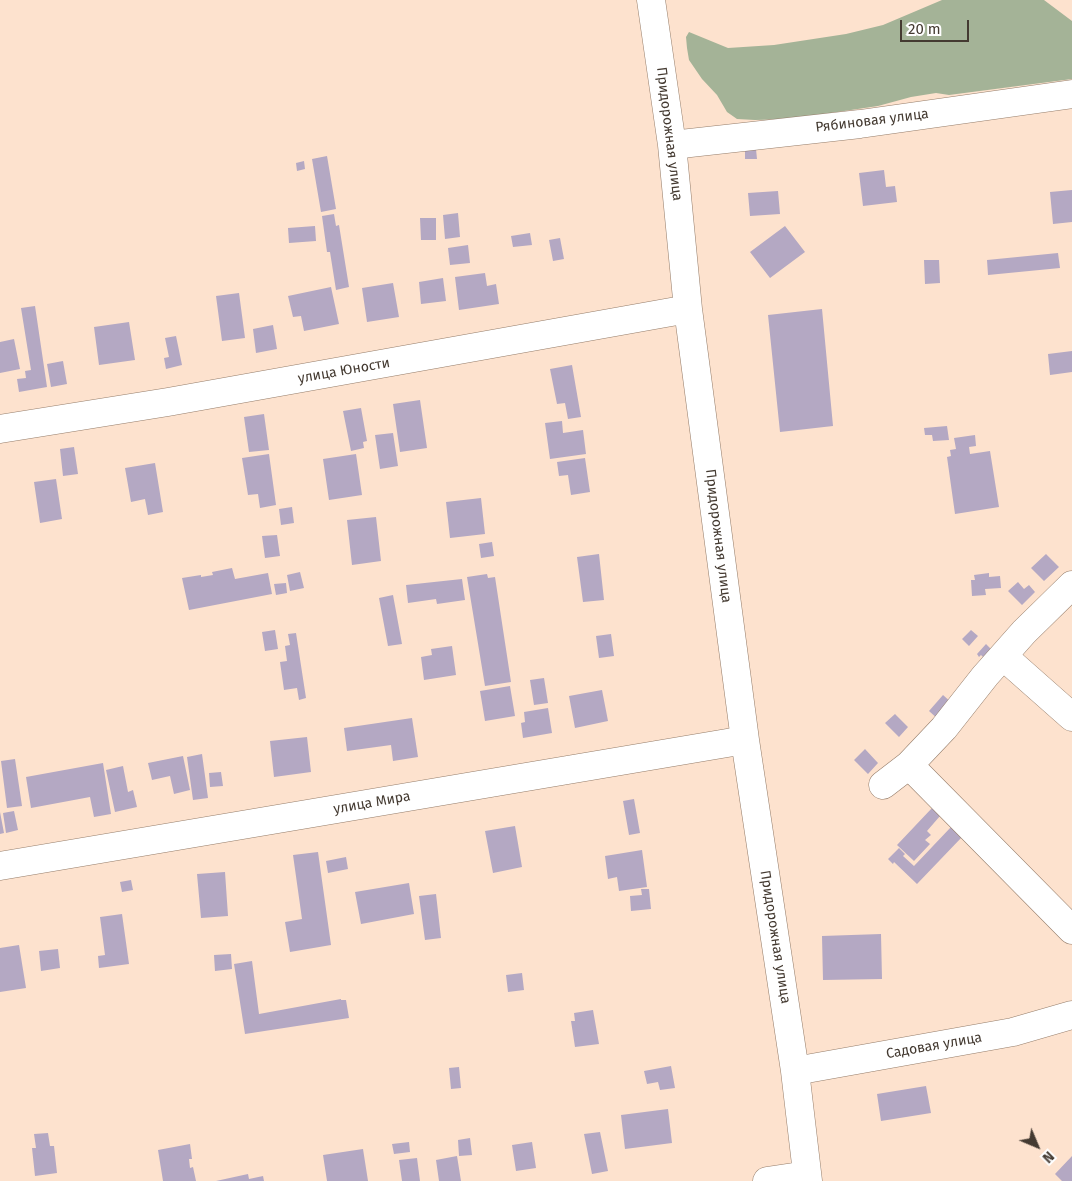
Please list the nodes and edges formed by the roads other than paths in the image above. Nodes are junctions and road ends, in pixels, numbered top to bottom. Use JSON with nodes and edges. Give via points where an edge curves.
{"nodes":[{"id":1,"x":651,"y":0,"type":"edge"},
{"id":2,"x":1072,"y":94,"type":"edge"},
{"id":3,"x":672,"y":145,"type":"junction"},
{"id":4,"x":688,"y":309,"type":"junction"},
{"id":5,"x":0,"y":429,"type":"edge"},
{"id":6,"x":1072,"y":585,"type":"edge"},
{"id":7,"x":1003,"y":656,"type":"junction"},
{"id":8,"x":1072,"y":717,"type":"edge"},
{"id":9,"x":745,"y":740,"type":"junction"},
{"id":10,"x":909,"y":765,"type":"junction"},
{"id":11,"x":883,"y":785,"type":"dead end"},
{"id":12,"x":0,"y":866,"type":"edge"},
{"id":13,"x":1072,"y":930,"type":"edge"},
{"id":14,"x":1072,"y":1015,"type":"edge"},
{"id":15,"x":795,"y":1071,"type":"junction"},
{"id":16,"x":808,"y":1178,"type":"edge"},
{"id":17,"x":766,"y":1181,"type":"edge"}],
"edges":[{"from":1,"to":3,"type":"street","name":"Придорожная улица"},
{"from":2,"to":3,"type":"street","name":"Рябиновая улица","via":[[860,124]]},
{"from":3,"to":4,"type":"street","name":"Придорожная улица"},
{"from":4,"to":5,"type":"street","name":"улица Юности"},
{"from":4,"to":9,"type":"street","name":"Придорожная улица"},
{"from":6,"to":7,"type":"street"},
{"from":7,"to":8,"type":"street"},
{"from":7,"to":10,"type":"street"},
{"from":9,"to":12,"type":"street","name":"улица Мира"},
{"from":9,"to":15,"type":"street","name":"Придорожная улица"},
{"from":10,"to":11,"type":"street"},
{"from":10,"to":13,"type":"street"},
{"from":14,"to":15,"type":"street","name":"Садовая улица","via":[[1013,1032]]},
{"from":15,"to":16,"type":"street","name":"Придорожная улица"},
{"from":16,"to":17,"type":"street"}]}
